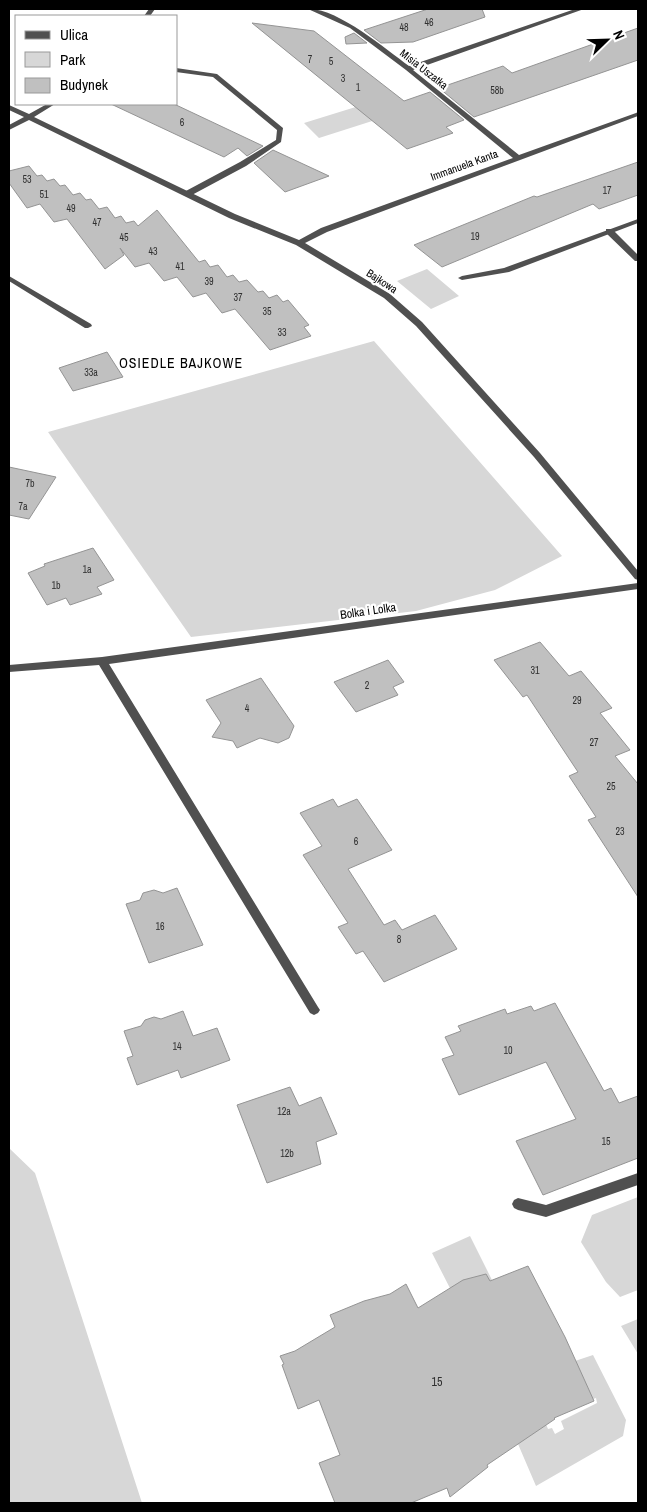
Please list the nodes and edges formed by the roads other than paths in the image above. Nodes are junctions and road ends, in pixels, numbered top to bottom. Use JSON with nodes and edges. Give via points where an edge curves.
{"nodes":[{"id":1,"x":311,"y":9,"type":"edge"},
{"id":2,"x":581,"y":9,"type":"edge"},
{"id":3,"x":408,"y":69,"type":"junction"},
{"id":4,"x":178,"y":70,"type":"edge"},
{"id":5,"x":50,"y":105,"type":"edge"},
{"id":6,"x":9,"y":107,"type":"edge"},
{"id":7,"x":638,"y":114,"type":"edge"},
{"id":8,"x":28,"y":117,"type":"junction"},
{"id":9,"x":9,"y":128,"type":"edge"},
{"id":10,"x":517,"y":157,"type":"junction"},
{"id":11,"x":187,"y":194,"type":"junction"},
{"id":12,"x":638,"y":221,"type":"edge"},
{"id":13,"x":609,"y":231,"type":"junction"},
{"id":14,"x":299,"y":243,"type":"junction"},
{"id":15,"x":638,"y":258,"type":"edge"},
{"id":16,"x":9,"y":278,"type":"edge"},
{"id":17,"x":462,"y":278,"type":"dead end"},
{"id":18,"x":88,"y":326,"type":"dead end"},
{"id":19,"x":638,"y":577,"type":"edge"},
{"id":20,"x":638,"y":586,"type":"edge"},
{"id":21,"x":102,"y":661,"type":"junction"},
{"id":22,"x":9,"y":669,"type":"edge"},
{"id":23,"x":314,"y":1010,"type":"dead end"},
{"id":24,"x":638,"y":1178,"type":"edge"},
{"id":25,"x":518,"y":1204,"type":"dead end"}],
"edges":[{"from":1,"to":3,"type":"street","name":"Misia Uszatka","via":[[352,27]]},
{"from":2,"to":3,"type":"street"},
{"from":3,"to":10,"type":"street","name":"Misia Uszatka"},
{"from":4,"to":11,"type":"street","via":[[215,74],[281,129],[279,141]]},
{"from":5,"to":8,"type":"street"},
{"from":6,"to":8,"type":"street","name":"Bajkowa"},
{"from":7,"to":10,"type":"street","name":"Immanuela Kanta"},
{"from":8,"to":9,"type":"street"},
{"from":8,"to":11,"type":"street","name":"Bajkowa"},
{"from":10,"to":14,"type":"street","name":"Immanuela Kanta","via":[[324,230]]},
{"from":11,"to":14,"type":"street","name":"Bajkowa"},
{"from":12,"to":13,"type":"street"},
{"from":13,"to":15,"type":"street"},
{"from":13,"to":17,"type":"street","via":[[506,270]]},
{"from":14,"to":19,"type":"street","name":"Bajkowa","via":[[387,296],[419,324],[537,455]]},
{"from":16,"to":18,"type":"street"},
{"from":20,"to":21,"type":"street","name":"Bolka i Lolka"},
{"from":21,"to":22,"type":"street","name":"Bolka i Lolka"},
{"from":21,"to":23,"type":"street"},
{"from":24,"to":25,"type":"street","via":[[546,1211]]}]}
